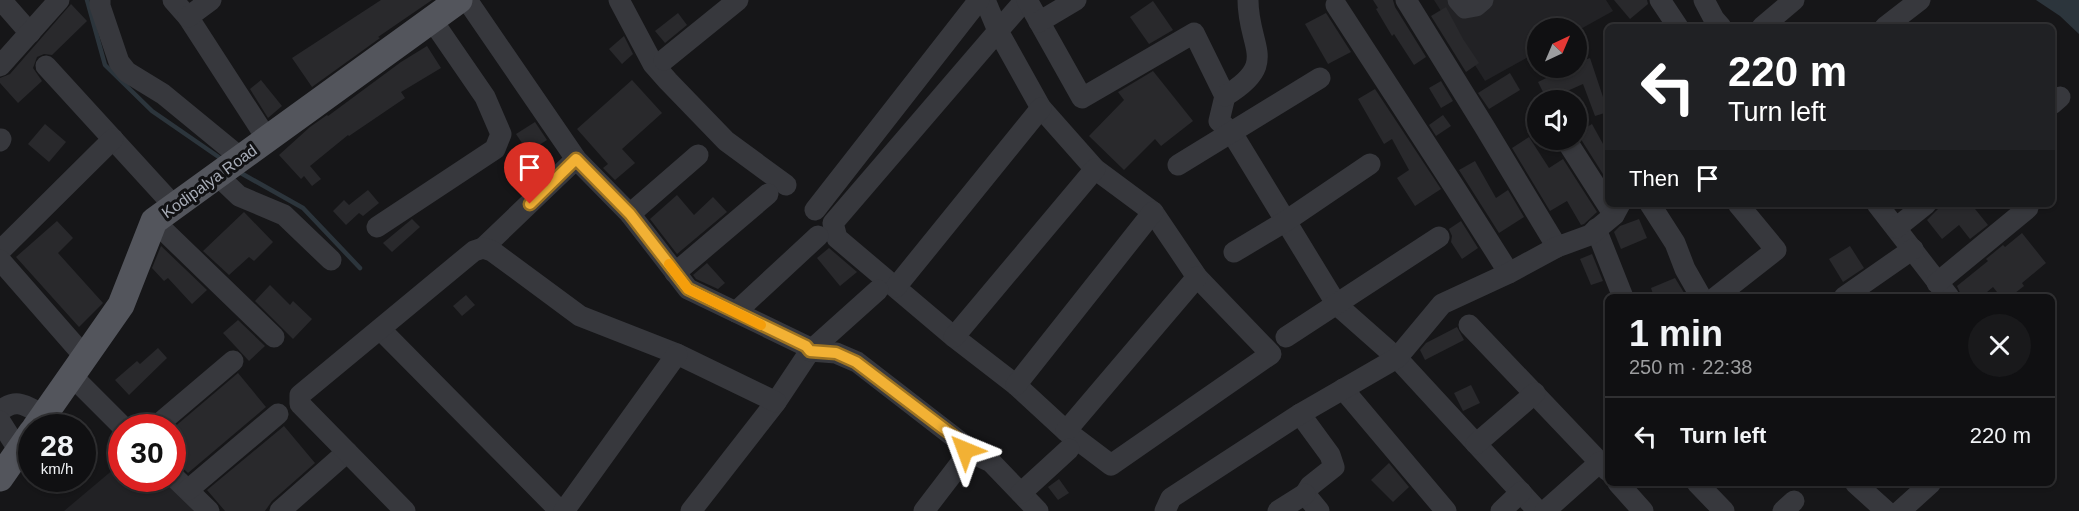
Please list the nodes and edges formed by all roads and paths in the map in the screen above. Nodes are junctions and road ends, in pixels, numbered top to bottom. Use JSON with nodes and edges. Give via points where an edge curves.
{"nodes":[{"id":1,"x":1,"y":0,"type":"edge"},
{"id":2,"x":59,"y":0,"type":"edge"},
{"id":3,"x":100,"y":0,"type":"edge"},
{"id":4,"x":173,"y":0,"type":"edge"},
{"id":5,"x":212,"y":0,"type":"edge"},
{"id":6,"x":459,"y":0,"type":"edge"},
{"id":7,"x":467,"y":0,"type":"edge"},
{"id":8,"x":619,"y":0,"type":"edge"},
{"id":9,"x":738,"y":0,"type":"edge"},
{"id":10,"x":980,"y":0,"type":"edge"},
{"id":11,"x":985,"y":0,"type":"edge"},
{"id":12,"x":1026,"y":0,"type":"edge"},
{"id":13,"x":1076,"y":0,"type":"edge"},
{"id":14,"x":1248,"y":0,"type":"edge"},
{"id":15,"x":1406,"y":0,"type":"edge"},
{"id":16,"x":1458,"y":0,"type":"edge"},
{"id":17,"x":1483,"y":0,"type":"edge"},
{"id":18,"x":1660,"y":0,"type":"edge"},
{"id":19,"x":1704,"y":0,"type":"edge"},
{"id":20,"x":1794,"y":0,"type":"edge"},
{"id":21,"x":1920,"y":0,"type":"edge"},
{"id":22,"x":1336,"y":5,"type":"dead end"},
{"id":23,"x":188,"y":17,"type":"junction"},
{"id":24,"x":432,"y":20,"type":"junction"},
{"id":25,"x":1040,"y":22,"type":"junction"},
{"id":26,"x":1676,"y":24,"type":"edge"},
{"id":27,"x":1718,"y":24,"type":"edge"},
{"id":28,"x":1766,"y":24,"type":"edge"},
{"id":29,"x":1889,"y":24,"type":"edge"},
{"id":30,"x":998,"y":31,"type":"junction"},
{"id":31,"x":30,"y":33,"type":"junction"},
{"id":32,"x":656,"y":57,"type":"junction"},
{"id":33,"x":0,"y":66,"type":"edge"},
{"id":34,"x":45,"y":66,"type":"dead end"},
{"id":35,"x":1320,"y":78,"type":"dead end"},
{"id":36,"x":1226,"y":96,"type":"junction"},
{"id":37,"x":1041,"y":108,"type":"junction"},
{"id":38,"x":1232,"y":133,"type":"junction"},
{"id":39,"x":113,"y":139,"type":"junction"},
{"id":40,"x":267,"y":139,"type":"junction"},
{"id":41,"x":1573,"y":150,"type":"edge"},
{"id":42,"x":698,"y":155,"type":"dead end"},
{"id":43,"x":576,"y":159,"type":"junction"},
{"id":44,"x":1370,"y":164,"type":"dead end"},
{"id":45,"x":1178,"y":165,"type":"dead end"},
{"id":46,"x":229,"y":166,"type":"junction"},
{"id":47,"x":1095,"y":169,"type":"junction"},
{"id":48,"x":1605,"y":193,"type":"edge"},
{"id":49,"x":1652,"y":207,"type":"edge"},
{"id":50,"x":1740,"y":207,"type":"edge"},
{"id":51,"x":1879,"y":207,"type":"edge"},
{"id":52,"x":1922,"y":207,"type":"edge"},
{"id":53,"x":2028,"y":208,"type":"dead end"},
{"id":54,"x":1617,"y":209,"type":"edge"},
{"id":55,"x":816,"y":210,"type":"dead end"},
{"id":56,"x":1153,"y":212,"type":"junction"},
{"id":57,"x":164,"y":214,"type":"junction"},
{"id":58,"x":630,"y":214,"type":"junction"},
{"id":59,"x":1286,"y":221,"type":"junction"},
{"id":60,"x":377,"y":227,"type":"dead end"},
{"id":61,"x":1896,"y":228,"type":"junction"},
{"id":62,"x":1596,"y":230,"type":"junction"},
{"id":63,"x":818,"y":236,"type":"dead end"},
{"id":64,"x":1439,"y":237,"type":"dead end"},
{"id":65,"x":483,"y":248,"type":"junction"},
{"id":66,"x":1557,"y":248,"type":"junction"},
{"id":67,"x":1913,"y":249,"type":"junction"},
{"id":68,"x":0,"y":251,"type":"edge"},
{"id":69,"x":1234,"y":252,"type":"dead end"},
{"id":70,"x":0,"y":260,"type":"edge"},
{"id":71,"x":331,"y":260,"type":"dead end"},
{"id":72,"x":675,"y":273,"type":"junction"},
{"id":73,"x":1509,"y":273,"type":"junction"},
{"id":74,"x":1197,"y":277,"type":"junction"},
{"id":75,"x":887,"y":288,"type":"junction"},
{"id":76,"x":1943,"y":290,"type":"edge"},
{"id":77,"x":1622,"y":294,"type":"edge"},
{"id":78,"x":1699,"y":294,"type":"edge"},
{"id":79,"x":1720,"y":294,"type":"edge"},
{"id":80,"x":1855,"y":294,"type":"edge"},
{"id":81,"x":1336,"y":305,"type":"junction"},
{"id":82,"x":736,"y":312,"type":"junction"},
{"id":83,"x":1469,"y":325,"type":"dead end"},
{"id":84,"x":381,"y":330,"type":"junction"},
{"id":85,"x":274,"y":337,"type":"dead end"},
{"id":86,"x":954,"y":337,"type":"junction"},
{"id":87,"x":1286,"y":337,"type":"dead end"},
{"id":88,"x":810,"y":351,"type":"junction"},
{"id":89,"x":677,"y":354,"type":"junction"},
{"id":90,"x":1398,"y":358,"type":"junction"},
{"id":91,"x":233,"y":361,"type":"dead end"},
{"id":92,"x":77,"y":366,"type":"junction"},
{"id":93,"x":1016,"y":385,"type":"junction"},
{"id":94,"x":1343,"y":388,"type":"junction"},
{"id":95,"x":1535,"y":393,"type":"junction"},
{"id":96,"x":776,"y":402,"type":"junction"},
{"id":97,"x":0,"y":411,"type":"edge"},
{"id":98,"x":25,"y":414,"type":"edge"},
{"id":99,"x":44,"y":414,"type":"edge"},
{"id":100,"x":113,"y":414,"type":"edge"},
{"id":101,"x":171,"y":414,"type":"edge"},
{"id":102,"x":278,"y":414,"type":"dead end"},
{"id":103,"x":1300,"y":414,"type":"junction"},
{"id":104,"x":0,"y":421,"type":"edge"},
{"id":105,"x":18,"y":427,"type":"edge"},
{"id":106,"x":1068,"y":440,"type":"junction"},
{"id":107,"x":1476,"y":444,"type":"junction"},
{"id":108,"x":965,"y":450,"type":"junction"},
{"id":109,"x":18,"y":452,"type":"edge"},
{"id":110,"x":347,"y":452,"type":"junction"},
{"id":111,"x":1604,"y":466,"type":"edge"},
{"id":112,"x":0,"y":478,"type":"edge"},
{"id":113,"x":186,"y":478,"type":"edge"},
{"id":114,"x":1621,"y":486,"type":"edge"},
{"id":115,"x":1700,"y":486,"type":"edge"},
{"id":116,"x":1858,"y":486,"type":"edge"},
{"id":117,"x":1928,"y":486,"type":"edge"},
{"id":118,"x":186,"y":488,"type":"edge"},
{"id":119,"x":1521,"y":492,"type":"junction"},
{"id":120,"x":1021,"y":494,"type":"junction"},
{"id":121,"x":1305,"y":494,"type":"junction"},
{"id":122,"x":1719,"y":509,"type":"edge"},
{"id":123,"x":209,"y":511,"type":"edge"},
{"id":124,"x":280,"y":511,"type":"edge"},
{"id":125,"x":405,"y":511,"type":"edge"},
{"id":126,"x":562,"y":511,"type":"edge"},
{"id":127,"x":691,"y":511,"type":"edge"},
{"id":128,"x":924,"y":511,"type":"edge"},
{"id":129,"x":1038,"y":511,"type":"edge"},
{"id":130,"x":1165,"y":511,"type":"edge"},
{"id":131,"x":1278,"y":511,"type":"edge"},
{"id":132,"x":1319,"y":511,"type":"edge"},
{"id":133,"x":1446,"y":511,"type":"edge"},
{"id":134,"x":1501,"y":511,"type":"edge"},
{"id":135,"x":1538,"y":511,"type":"edge"},
{"id":136,"x":1545,"y":511,"type":"edge"},
{"id":137,"x":1643,"y":511,"type":"edge"},
{"id":138,"x":1886,"y":511,"type":"edge"},
{"id":139,"x":1900,"y":511,"type":"edge"}],
"edges":[{"from":1,"to":31,"type":"street"},
{"from":2,"to":31,"type":"street"},
{"from":3,"to":46,"type":"street","via":[[119,62],[127,72],[163,94]]},
{"from":4,"to":23,"type":"street"},
{"from":5,"to":23,"type":"street"},
{"from":6,"to":24,"type":"main road","name":"Kodipalya Road"},
{"from":7,"to":43,"type":"street"},
{"from":8,"to":32,"type":"street"},
{"from":9,"to":32,"type":"street"},
{"from":10,"to":55,"type":"street"},
{"from":11,"to":30,"type":"street"},
{"from":12,"to":25,"type":"street"},
{"from":12,"to":30,"type":"street"},
{"from":13,"to":25,"type":"street"},
{"from":14,"to":36,"type":"street","via":[[1257,66],[1241,87]]},
{"from":15,"to":66,"type":"street"},
{"from":16,"to":17,"type":"street","via":[[1465,8]]},
{"from":18,"to":26,"type":"street"},
{"from":19,"to":27,"type":"street"},
{"from":20,"to":28,"type":"street"},
{"from":21,"to":29,"type":"street"},
{"from":22,"to":73,"type":"street"},
{"from":23,"to":40,"type":"street"},
{"from":24,"to":40,"type":"main road","name":"Kodipalya Road"},
{"from":24,"to":60,"type":"street","via":[[485,97],[501,134],[495,148]]},
{"from":25,"to":36,"type":"street","via":[[1082,98],[1194,33]]},
{"from":30,"to":37,"type":"street"},
{"from":30,"to":75,"type":"street","via":[[833,223],[837,238]]},
{"from":31,"to":33,"type":"street"},
{"from":32,"to":72,"type":"street","via":[[668,81],[777,190]]},
{"from":34,"to":39,"type":"street"},
{"from":35,"to":38,"type":"street"},
{"from":36,"to":38,"type":"street","via":[[1219,121]]},
{"from":37,"to":47,"type":"street"},
{"from":37,"to":75,"type":"street"},
{"from":38,"to":45,"type":"street"},
{"from":38,"to":59,"type":"street"},
{"from":39,"to":57,"type":"street"},
{"from":39,"to":68,"type":"street"},
{"from":40,"to":46,"type":"main road","name":"Kodipalya Road"},
{"from":41,"to":48,"type":"street"},
{"from":42,"to":58,"type":"street"},
{"from":43,"to":58,"type":"street"},
{"from":43,"to":65,"type":"street"},
{"from":44,"to":59,"type":"street"},
{"from":46,"to":57,"type":"main road","name":"Kodipalya Road"},
{"from":46,"to":71,"type":"street","via":[[239,196],[284,215]]},
{"from":47,"to":56,"type":"street"},
{"from":47,"to":86,"type":"street"},
{"from":49,"to":78,"type":"street","via":[[1675,243]]},
{"from":50,"to":79,"type":"street","via":[[1776,250]]},
{"from":51,"to":61,"type":"street"},
{"from":52,"to":61,"type":"street"},
{"from":53,"to":76,"type":"street"},
{"from":54,"to":62,"type":"street"},
{"from":56,"to":74,"type":"street"},
{"from":56,"to":93,"type":"street"},
{"from":57,"to":85,"type":"street"},
{"from":57,"to":92,"type":"main road","name":"Kodipalya Road","via":[[121,304]]},
{"from":58,"to":72,"type":"street"},
{"from":59,"to":69,"type":"street"},
{"from":59,"to":81,"type":"street"},
{"from":61,"to":67,"type":"street"},
{"from":62,"to":66,"type":"street"},
{"from":62,"to":77,"type":"street"},
{"from":63,"to":82,"type":"street"},
{"from":64,"to":81,"type":"street"},
{"from":65,"to":84,"type":"street","via":[[474,251]]},
{"from":65,"to":89,"type":"street","via":[[580,316]]},
{"from":66,"to":73,"type":"street"},
{"from":67,"to":76,"type":"street"},
{"from":67,"to":80,"type":"street"},
{"from":70,"to":92,"type":"street"},
{"from":72,"to":82,"type":"street","via":[[688,289]]},
{"from":73,"to":90,"type":"street","via":[[1442,304]]},
{"from":74,"to":106,"type":"street"},
{"from":74,"to":106,"type":"street","via":[[1271,354],[1111,465]]},
{"from":75,"to":86,"type":"street"},
{"from":75,"to":88,"type":"street"},
{"from":81,"to":87,"type":"street"},
{"from":81,"to":90,"type":"street"},
{"from":82,"to":88,"type":"street"},
{"from":83,"to":95,"type":"street"},
{"from":84,"to":110,"type":"street","via":[[300,395],[300,404]]},
{"from":84,"to":126,"type":"street"},
{"from":86,"to":93,"type":"street"},
{"from":88,"to":96,"type":"street"},
{"from":88,"to":108,"type":"street","via":[[836,353],[856,362],[960,441]]},
{"from":89,"to":96,"type":"street"},
{"from":89,"to":126,"type":"street"},
{"from":90,"to":94,"type":"street"},
{"from":90,"to":107,"type":"street"},
{"from":91,"to":101,"type":"street"},
{"from":92,"to":99,"type":"main road","name":"Kodipalya Road"},
{"from":92,"to":100,"type":"street"},
{"from":93,"to":106,"type":"street"},
{"from":94,"to":103,"type":"street"},
{"from":94,"to":133,"type":"street"},
{"from":95,"to":107,"type":"street"},
{"from":95,"to":111,"type":"street"},
{"from":96,"to":127,"type":"street"},
{"from":97,"to":98,"type":"street","via":[[9,404],[21,404]]},
{"from":102,"to":113,"type":"street"},
{"from":103,"to":121,"type":"street","via":[[1330,455],[1334,467]]},
{"from":103,"to":130,"type":"street","via":[[1171,498]]},
{"from":104,"to":105,"type":"street"},
{"from":106,"to":120,"type":"street"},
{"from":107,"to":119,"type":"street"},
{"from":108,"to":120,"type":"street","via":[[991,462]]},
{"from":108,"to":128,"type":"street","via":[[963,460]]},
{"from":109,"to":112,"type":"main road","name":"Kodipalya Road"},
{"from":110,"to":124,"type":"street"},
{"from":110,"to":125,"type":"street"},
{"from":111,"to":136,"type":"street"},
{"from":114,"to":137,"type":"street"},
{"from":115,"to":122,"type":"street"},
{"from":116,"to":138,"type":"street"},
{"from":117,"to":139,"type":"street"},
{"from":118,"to":123,"type":"street"},
{"from":119,"to":134,"type":"street"},
{"from":119,"to":135,"type":"street"},
{"from":120,"to":129,"type":"street"},
{"from":121,"to":131,"type":"street"},
{"from":121,"to":132,"type":"street"}]}
